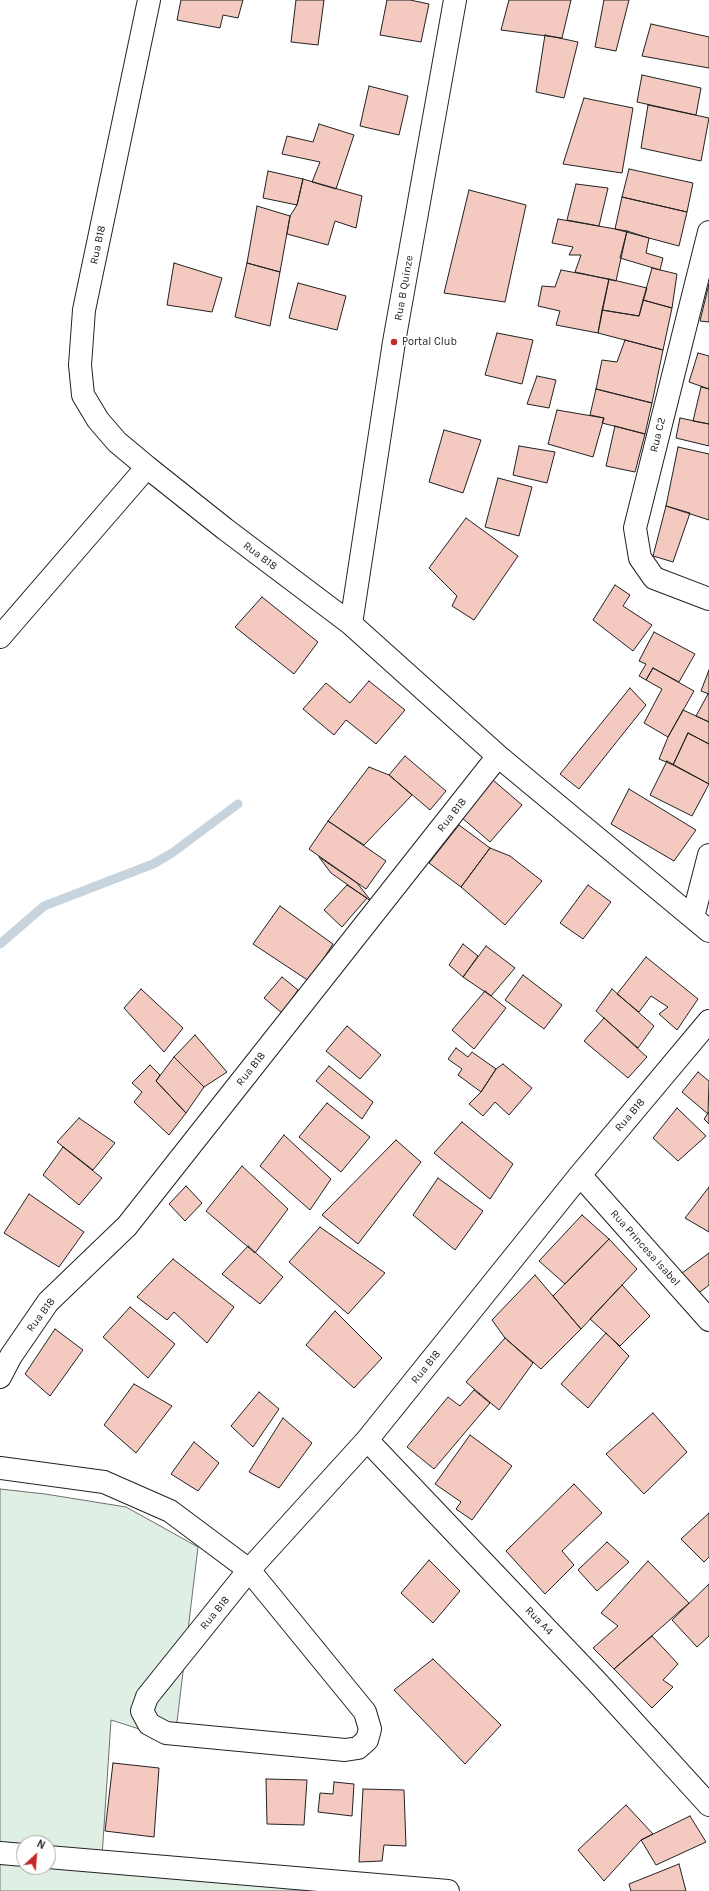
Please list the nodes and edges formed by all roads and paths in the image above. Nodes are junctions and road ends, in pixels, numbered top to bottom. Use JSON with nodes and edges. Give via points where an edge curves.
{"nodes":[{"id":1,"x":149,"y":0,"type":"edge"},
{"id":2,"x":455,"y":0,"type":"edge"},
{"id":3,"x":709,"y":232,"type":"edge"},
{"id":4,"x":148,"y":467,"type":"junction"},
{"id":5,"x":709,"y":599,"type":"edge"},
{"id":6,"x":351,"y":624,"type":"junction"},
{"id":7,"x":0,"y":637,"type":"edge"},
{"id":8,"x":498,"y":756,"type":"junction"},
{"id":9,"x":709,"y":855,"type":"edge"},
{"id":10,"x":693,"y":917,"type":"junction"},
{"id":11,"x":709,"y":931,"type":"edge"},
{"id":12,"x":709,"y":1021,"type":"edge"},
{"id":13,"x":580,"y":1175,"type":"junction"},
{"id":14,"x":709,"y":1320,"type":"edge"},
{"id":15,"x":0,"y":1377,"type":"edge"},
{"id":16,"x":367,"y":1440,"type":"junction"},
{"id":17,"x":0,"y":1468,"type":"edge"},
{"id":18,"x":249,"y":1570,"type":"junction"},
{"id":19,"x":709,"y":1805,"type":"edge"},
{"id":20,"x":0,"y":1853,"type":"edge"},
{"id":21,"x":16,"y":1854,"type":"edge"},
{"id":22,"x":56,"y":1858,"type":"edge"},
{"id":23,"x":448,"y":1891,"type":"edge"}],
"edges":[{"from":1,"to":4,"type":"street","name":"Rua B18","via":[[84,310],[80,365],[83,395],[98,420],[117,442]]},
{"from":2,"to":6,"type":"street","name":"Rua B Quinze","via":[[394,342]]},
{"from":3,"to":5,"type":"street","name":"Rua C2","via":[[635,528],[640,558],[654,578]]},
{"from":4,"to":6,"type":"street","name":"Rua B18"},
{"from":4,"to":7,"type":"street"},
{"from":6,"to":8,"type":"street","name":"Rua B18"},
{"from":8,"to":10,"type":"street","name":"Rua B18"},
{"from":8,"to":15,"type":"street","name":"Rua B18","via":[[127,1226],[48,1302],[11,1356]]},
{"from":9,"to":10,"type":"street"},
{"from":10,"to":11,"type":"street","name":"Rua B18"},
{"from":12,"to":13,"type":"street","name":"Rua B18"},
{"from":13,"to":14,"type":"street","name":"Rua Princesa Isabel"},
{"from":13,"to":16,"type":"street","name":"Rua B18"},
{"from":16,"to":18,"type":"street","name":"Rua B18"},
{"from":16,"to":19,"type":"street","name":"Rua A4","via":[[598,1683]]},
{"from":17,"to":18,"type":"street","via":[[104,1482],[170,1511]]},
{"from":18,"to":18,"type":"street","name":"Rua B18","via":[[365,1712],[370,1729],[367,1740],[358,1748],[345,1750],[166,1733],[149,1724],[142,1711],[147,1697]]},
{"from":20,"to":21,"type":"street"},
{"from":22,"to":23,"type":"street"}]}
